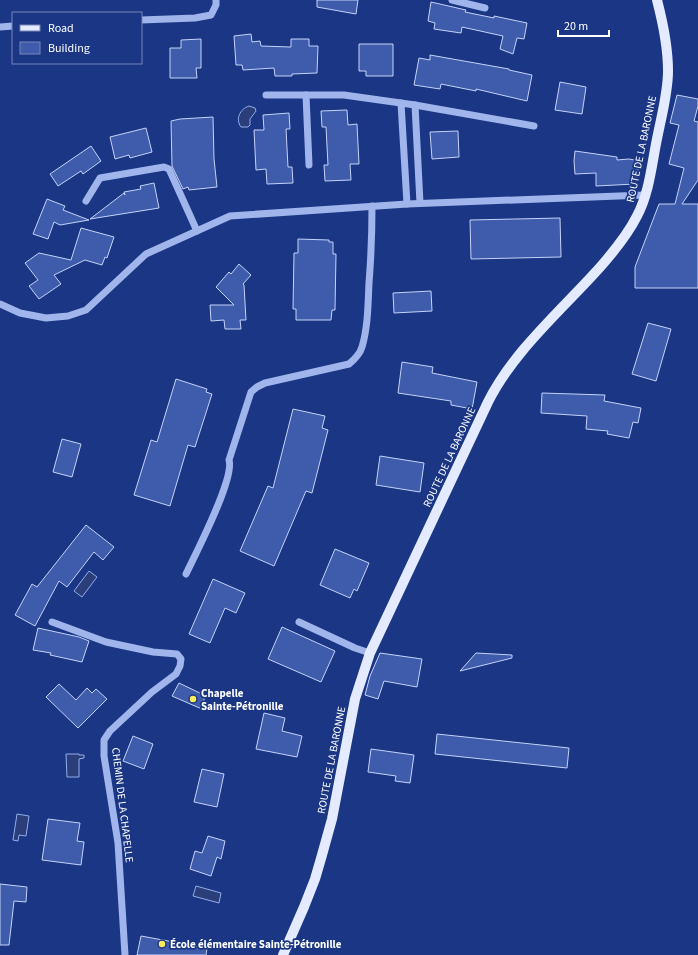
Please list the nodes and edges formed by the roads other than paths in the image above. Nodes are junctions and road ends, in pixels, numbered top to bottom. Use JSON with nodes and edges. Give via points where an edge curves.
{"nodes":[{"id":1,"x":216,"y":0,"type":"edge"},
{"id":2,"x":452,"y":0,"type":"edge"},
{"id":3,"x":657,"y":0,"type":"edge"},
{"id":4,"x":485,"y":8,"type":"dead end"},
{"id":5,"x":142,"y":20,"type":"edge"},
{"id":6,"x":12,"y":26,"type":"edge"},
{"id":7,"x":0,"y":27,"type":"edge"},
{"id":8,"x":266,"y":95,"type":"dead end"},
{"id":9,"x":306,"y":95,"type":"junction"},
{"id":10,"x":401,"y":103,"type":"junction"},
{"id":11,"x":415,"y":105,"type":"junction"},
{"id":12,"x":534,"y":126,"type":"dead end"},
{"id":13,"x":309,"y":165,"type":"dead end"},
{"id":14,"x":645,"y":195,"type":"junction"},
{"id":15,"x":86,"y":202,"type":"dead end"},
{"id":16,"x":420,"y":203,"type":"junction"},
{"id":17,"x":407,"y":204,"type":"junction"},
{"id":18,"x":372,"y":206,"type":"junction"},
{"id":19,"x":197,"y":231,"type":"junction"},
{"id":20,"x":0,"y":304,"type":"edge"},
{"id":21,"x":186,"y":574,"type":"dead end"},
{"id":22,"x":52,"y":622,"type":"dead end"},
{"id":23,"x":299,"y":622,"type":"dead end"},
{"id":24,"x":370,"y":653,"type":"junction"},
{"id":25,"x":125,"y":955,"type":"edge"},
{"id":26,"x":283,"y":955,"type":"edge"}],
"edges":[{"from":1,"to":5,"type":"street","via":[[211,15]]},
{"from":2,"to":4,"type":"street"},
{"from":3,"to":14,"type":"main road","name":"ROUTE DE LA BARONNE","via":[[667,49],[668,73],[665,100]]},
{"from":6,"to":7,"type":"street"},
{"from":8,"to":9,"type":"street"},
{"from":9,"to":10,"type":"street","via":[[344,95]]},
{"from":9,"to":13,"type":"street"},
{"from":10,"to":11,"type":"street"},
{"from":10,"to":17,"type":"street"},
{"from":11,"to":12,"type":"street"},
{"from":11,"to":16,"type":"street"},
{"from":14,"to":16,"type":"street"},
{"from":14,"to":24,"type":"main road","name":"ROUTE DE LA BARONNE","via":[[630,230],[590,279],[524,349],[493,391]]},
{"from":15,"to":19,"type":"street","via":[[100,178],[164,167],[168,169]]},
{"from":16,"to":17,"type":"street"},
{"from":17,"to":18,"type":"street"},
{"from":18,"to":19,"type":"street","via":[[230,216]]},
{"from":18,"to":21,"type":"street","via":[[368,306],[362,349],[349,364],[265,384],[251,392],[229,460],[231,465],[216,512]]},
{"from":19,"to":20,"type":"street","via":[[146,254],[86,310],[68,316],[46,318],[20,313]]},
{"from":22,"to":25,"type":"street","name":"CHEMIN DE LA CHAPELLE","via":[[106,642],[153,652],[177,654],[181,659],[176,674],[152,692],[110,731],[104,740],[104,756],[118,843]]},
{"from":23,"to":24,"type":"street"},
{"from":24,"to":26,"type":"main road","name":"ROUTE DE LA BARONNE","via":[[355,699],[332,819],[322,855],[315,879]]}]}
